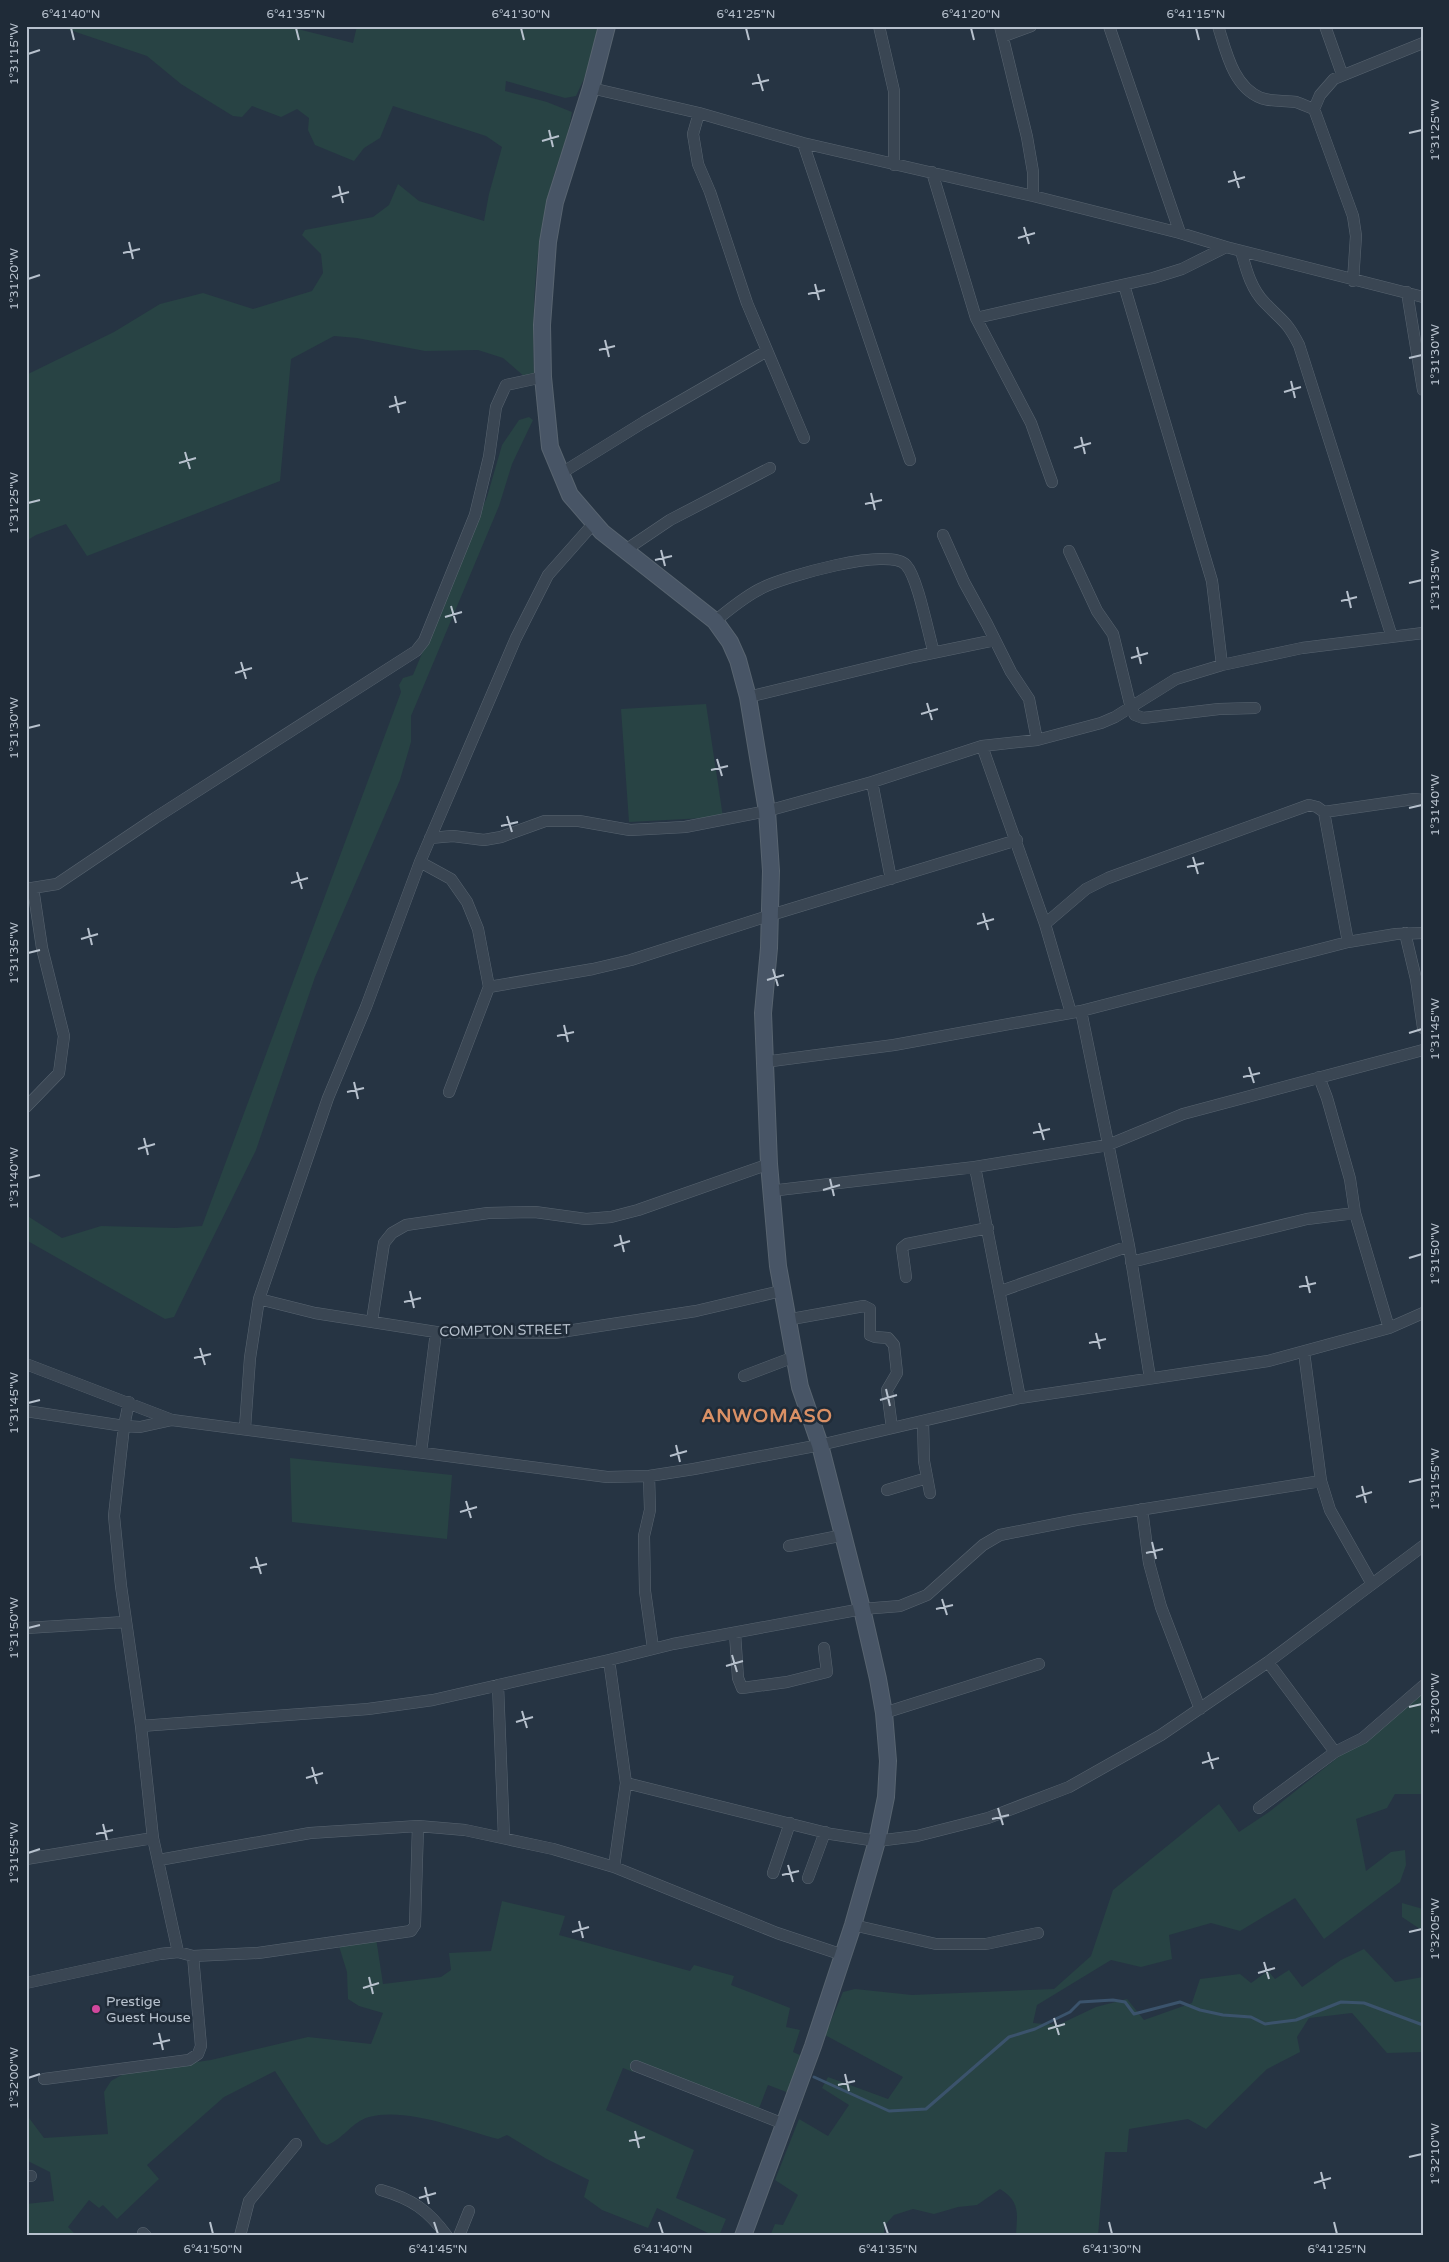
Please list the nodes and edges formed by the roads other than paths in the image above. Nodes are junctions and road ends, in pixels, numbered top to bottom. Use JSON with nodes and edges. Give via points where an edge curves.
{"nodes":[{"id":1,"x":607,"y":26,"type":"edge"},
{"id":2,"x":879,"y":26,"type":"edge"},
{"id":3,"x":1031,"y":26,"type":"edge"},
{"id":4,"x":1109,"y":26,"type":"edge"},
{"id":5,"x":1218,"y":26,"type":"edge"},
{"id":6,"x":1325,"y":26,"type":"edge"},
{"id":7,"x":1002,"y":31,"type":"edge"},
{"id":8,"x":1423,"y":43,"type":"edge"},
{"id":9,"x":1342,"y":74,"type":"junction"},
{"id":10,"x":591,"y":88,"type":"junction"},
{"id":11,"x":1314,"y":109,"type":"junction"},
{"id":12,"x":699,"y":113,"type":"junction"},
{"id":13,"x":803,"y":143,"type":"junction"},
{"id":14,"x":894,"y":165,"type":"junction"},
{"id":15,"x":932,"y":172,"type":"junction"},
{"id":16,"x":1033,"y":196,"type":"junction"},
{"id":17,"x":1180,"y":233,"type":"junction"},
{"id":18,"x":1226,"y":247,"type":"junction"},
{"id":19,"x":1241,"y":251,"type":"junction"},
{"id":20,"x":1353,"y":281,"type":"junction"},
{"id":21,"x":1124,"y":285,"type":"junction"},
{"id":22,"x":1407,"y":292,"type":"junction"},
{"id":23,"x":1423,"y":297,"type":"edge"},
{"id":24,"x":976,"y":318,"type":"junction"},
{"id":25,"x":767,"y":351,"type":"junction"},
{"id":26,"x":543,"y":377,"type":"junction"},
{"id":27,"x":1423,"y":390,"type":"edge"},
{"id":28,"x":804,"y":438,"type":"dead end"},
{"id":29,"x":910,"y":460,"type":"dead end"},
{"id":30,"x":770,"y":468,"type":"dead end"},
{"id":31,"x":560,"y":474,"type":"junction"},
{"id":32,"x":1052,"y":482,"type":"dead end"},
{"id":33,"x":594,"y":523,"type":"junction"},
{"id":34,"x":944,"y":535,"type":"dead end"},
{"id":35,"x":624,"y":551,"type":"junction"},
{"id":36,"x":1069,"y":551,"type":"dead end"},
{"id":37,"x":714,"y":621,"type":"junction"},
{"id":38,"x":1423,"y":633,"type":"edge"},
{"id":39,"x":1392,"y":637,"type":"junction"},
{"id":40,"x":995,"y":640,"type":"junction"},
{"id":41,"x":934,"y":653,"type":"junction"},
{"id":42,"x":1222,"y":665,"type":"junction"},
{"id":43,"x":748,"y":697,"type":"junction"},
{"id":44,"x":1130,"y":708,"type":"junction"},
{"id":45,"x":1255,"y":708,"type":"dead end"},
{"id":46,"x":1036,"y":740,"type":"junction"},
{"id":47,"x":982,"y":746,"type":"junction"},
{"id":48,"x":872,"y":782,"type":"junction"},
{"id":49,"x":1423,"y":800,"type":"edge"},
{"id":50,"x":767,"y":811,"type":"junction"},
{"id":51,"x":1324,"y":812,"type":"junction"},
{"id":52,"x":430,"y":838,"type":"junction"},
{"id":53,"x":1017,"y":840,"type":"junction"},
{"id":54,"x":420,"y":862,"type":"junction"},
{"id":55,"x":891,"y":879,"type":"junction"},
{"id":56,"x":30,"y":889,"type":"edge"},
{"id":57,"x":771,"y":915,"type":"junction"},
{"id":58,"x":1045,"y":924,"type":"junction"},
{"id":59,"x":1405,"y":933,"type":"junction"},
{"id":60,"x":1423,"y":933,"type":"edge"},
{"id":61,"x":1348,"y":942,"type":"junction"},
{"id":62,"x":489,"y":987,"type":"junction"},
{"id":63,"x":1076,"y":1012,"type":"junction"},
{"id":64,"x":1423,"y":1028,"type":"edge"},
{"id":65,"x":1423,"y":1050,"type":"edge"},
{"id":66,"x":764,"y":1062,"type":"junction"},
{"id":67,"x":1319,"y":1077,"type":"junction"},
{"id":68,"x":449,"y":1092,"type":"dead end"},
{"id":69,"x":26,"y":1107,"type":"edge"},
{"id":70,"x":1108,"y":1145,"type":"junction"},
{"id":71,"x":769,"y":1164,"type":"junction"},
{"id":72,"x":975,"y":1167,"type":"junction"},
{"id":73,"x":770,"y":1190,"type":"junction"},
{"id":74,"x":1355,"y":1213,"type":"junction"},
{"id":75,"x":988,"y":1228,"type":"junction"},
{"id":76,"x":1129,"y":1246,"type":"junction"},
{"id":77,"x":1131,"y":1262,"type":"junction"},
{"id":78,"x":906,"y":1277,"type":"dead end"},
{"id":79,"x":1001,"y":1290,"type":"junction"},
{"id":80,"x":781,"y":1291,"type":"junction"},
{"id":81,"x":259,"y":1299,"type":"junction"},
{"id":82,"x":1423,"y":1313,"type":"edge"},
{"id":83,"x":372,"y":1320,"type":"junction"},
{"id":84,"x":786,"y":1320,"type":"junction"},
{"id":85,"x":1389,"y":1328,"type":"junction"},
{"id":86,"x":436,"y":1332,"type":"junction"},
{"id":87,"x":1304,"y":1352,"type":"junction"},
{"id":88,"x":794,"y":1357,"type":"junction"},
{"id":89,"x":26,"y":1364,"type":"edge"},
{"id":90,"x":744,"y":1376,"type":"dead end"},
{"id":91,"x":1150,"y":1378,"type":"junction"},
{"id":92,"x":1020,"y":1398,"type":"junction"},
{"id":93,"x":129,"y":1402,"type":"junction"},
{"id":94,"x":26,"y":1411,"type":"edge"},
{"id":95,"x":172,"y":1420,"type":"junction"},
{"id":96,"x":924,"y":1421,"type":"junction"},
{"id":97,"x":124,"y":1426,"type":"junction"},
{"id":98,"x":245,"y":1428,"type":"junction"},
{"id":99,"x":892,"y":1428,"type":"junction"},
{"id":100,"x":820,"y":1445,"type":"junction"},
{"id":101,"x":421,"y":1452,"type":"junction"},
{"id":102,"x":649,"y":1476,"type":"junction"},
{"id":103,"x":927,"y":1478,"type":"junction"},
{"id":104,"x":1321,"y":1481,"type":"junction"},
{"id":105,"x":887,"y":1490,"type":"dead end"},
{"id":106,"x":930,"y":1493,"type":"dead end"},
{"id":107,"x":1142,"y":1509,"type":"junction"},
{"id":108,"x":844,"y":1536,"type":"junction"},
{"id":109,"x":788,"y":1546,"type":"dead end"},
{"id":110,"x":1423,"y":1546,"type":"edge"},
{"id":111,"x":1372,"y":1584,"type":"junction"},
{"id":112,"x":862,"y":1609,"type":"junction"},
{"id":113,"x":125,"y":1622,"type":"junction"},
{"id":114,"x":26,"y":1628,"type":"edge"},
{"id":115,"x":735,"y":1633,"type":"junction"},
{"id":116,"x":653,"y":1648,"type":"junction"},
{"id":117,"x":824,"y":1648,"type":"dead end"},
{"id":118,"x":609,"y":1660,"type":"junction"},
{"id":119,"x":1268,"y":1662,"type":"junction"},
{"id":120,"x":1040,"y":1664,"type":"dead end"},
{"id":121,"x":498,"y":1685,"type":"junction"},
{"id":122,"x":1423,"y":1686,"type":"edge"},
{"id":123,"x":1200,"y":1709,"type":"junction"},
{"id":124,"x":884,"y":1713,"type":"junction"},
{"id":125,"x":141,"y":1726,"type":"junction"},
{"id":126,"x":1335,"y":1752,"type":"junction"},
{"id":127,"x":626,"y":1783,"type":"junction"},
{"id":128,"x":1259,"y":1808,"type":"dead end"},
{"id":129,"x":790,"y":1824,"type":"junction"},
{"id":130,"x":418,"y":1826,"type":"junction"},
{"id":131,"x":824,"y":1832,"type":"junction"},
{"id":132,"x":153,"y":1838,"type":"junction"},
{"id":133,"x":504,"y":1838,"type":"junction"},
{"id":134,"x":877,"y":1841,"type":"junction"},
{"id":135,"x":26,"y":1859,"type":"edge"},
{"id":136,"x":158,"y":1860,"type":"junction"},
{"id":137,"x":614,"y":1867,"type":"junction"},
{"id":138,"x":773,"y":1873,"type":"dead end"},
{"id":139,"x":808,"y":1878,"type":"dead end"},
{"id":140,"x":854,"y":1924,"type":"junction"},
{"id":141,"x":1038,"y":1933,"type":"dead end"},
{"id":142,"x":178,"y":1952,"type":"junction"},
{"id":143,"x":843,"y":1955,"type":"junction"},
{"id":144,"x":193,"y":1956,"type":"junction"},
{"id":145,"x":26,"y":1983,"type":"edge"},
{"id":146,"x":636,"y":2066,"type":"dead end"},
{"id":147,"x":44,"y":2079,"type":"dead end"},
{"id":148,"x":784,"y":2124,"type":"junction"},
{"id":149,"x":296,"y":2144,"type":"dead end"},
{"id":150,"x":381,"y":2190,"type":"dead end"},
{"id":151,"x":469,"y":2211,"type":"dead end"},
{"id":152,"x":240,"y":2236,"type":"edge"},
{"id":153,"x":447,"y":2236,"type":"edge"},
{"id":154,"x":459,"y":2236,"type":"edge"},
{"id":155,"x":742,"y":2236,"type":"edge"}],
"edges":[{"from":1,"to":10,"type":"street"},
{"from":2,"to":14,"type":"street","via":[[894,90]]},
{"from":3,"to":7,"type":"street"},
{"from":4,"to":17,"type":"street"},
{"from":5,"to":11,"type":"street","via":[[1232,67],[1251,92],[1261,98],[1296,102]]},
{"from":6,"to":9,"type":"street"},
{"from":7,"to":16,"type":"street","via":[[1027,137]]},
{"from":8,"to":9,"type":"street"},
{"from":9,"to":11,"type":"street","via":[[1329,84]]},
{"from":10,"to":12,"type":"street"},
{"from":10,"to":26,"type":"street","via":[[558,195],[548,242],[542,325]]},
{"from":11,"to":20,"type":"street","via":[[1354,216]]},
{"from":12,"to":13,"type":"street"},
{"from":12,"to":25,"type":"street","via":[[693,134],[698,164]]},
{"from":13,"to":14,"type":"street"},
{"from":13,"to":29,"type":"street"},
{"from":14,"to":15,"type":"street"},
{"from":15,"to":16,"type":"street"},
{"from":15,"to":24,"type":"street"},
{"from":16,"to":17,"type":"street"},
{"from":17,"to":18,"type":"street"},
{"from":18,"to":19,"type":"street"},
{"from":18,"to":21,"type":"street","via":[[1182,268]]},
{"from":19,"to":20,"type":"street"},
{"from":19,"to":39,"type":"street","via":[[1254,288],[1264,303],[1291,328],[1299,345]]},
{"from":20,"to":22,"type":"street"},
{"from":21,"to":24,"type":"street"},
{"from":21,"to":42,"type":"street","via":[[1212,580]]},
{"from":22,"to":23,"type":"street"},
{"from":22,"to":27,"type":"street"},
{"from":24,"to":32,"type":"street","via":[[1032,423]]},
{"from":25,"to":28,"type":"street"},
{"from":25,"to":31,"type":"street"},
{"from":26,"to":31,"type":"street","via":[[550,447]]},
{"from":26,"to":56,"type":"street","via":[[506,385],[499,397],[475,515],[424,641],[416,651],[57,884]]},
{"from":30,"to":35,"type":"street","via":[[670,520]]},
{"from":31,"to":33,"type":"street","via":[[570,495]]},
{"from":33,"to":35,"type":"street"},
{"from":33,"to":52,"type":"street","via":[[548,575],[535,598]]},
{"from":34,"to":40,"type":"street","via":[[964,582]]},
{"from":35,"to":37,"type":"street"},
{"from":36,"to":44,"type":"street","via":[[1093,602],[1113,634]]},
{"from":37,"to":41,"type":"street","via":[[762,588],[789,577],[857,562],[896,559],[905,564],[912,576]]},
{"from":37,"to":43,"type":"street","via":[[730,642]]},
{"from":38,"to":39,"type":"street"},
{"from":39,"to":42,"type":"street","via":[[1302,648]]},
{"from":40,"to":41,"type":"street"},
{"from":40,"to":46,"type":"street","via":[[1010,672],[1029,699]]},
{"from":41,"to":43,"type":"street"},
{"from":42,"to":44,"type":"street","via":[[1176,680]]},
{"from":43,"to":50,"type":"street"},
{"from":44,"to":45,"type":"street","via":[[1143,718]]},
{"from":44,"to":46,"type":"street","via":[[1101,723]]},
{"from":46,"to":47,"type":"street"},
{"from":47,"to":48,"type":"street"},
{"from":47,"to":53,"type":"street"},
{"from":48,"to":50,"type":"street"},
{"from":48,"to":55,"type":"street"},
{"from":49,"to":51,"type":"street"},
{"from":50,"to":52,"type":"street","via":[[685,826],[630,830],[579,821],[545,820],[484,840],[453,836]]},
{"from":50,"to":57,"type":"street"},
{"from":51,"to":58,"type":"street","via":[[1309,805],[1300,807],[1108,878],[1086,889]]},
{"from":51,"to":61,"type":"street"},
{"from":52,"to":54,"type":"street"},
{"from":53,"to":55,"type":"street"},
{"from":53,"to":58,"type":"street"},
{"from":54,"to":62,"type":"street","via":[[451,878],[468,902],[478,929]]},
{"from":54,"to":81,"type":"street","via":[[328,1098]]},
{"from":55,"to":57,"type":"street"},
{"from":56,"to":69,"type":"street","via":[[64,1036],[59,1073]]},
{"from":57,"to":62,"type":"street","via":[[630,960]]},
{"from":57,"to":66,"type":"street","via":[[763,1012]]},
{"from":58,"to":63,"type":"street"},
{"from":59,"to":60,"type":"street"},
{"from":59,"to":61,"type":"street"},
{"from":59,"to":64,"type":"street"},
{"from":61,"to":63,"type":"street"},
{"from":62,"to":68,"type":"street"},
{"from":63,"to":66,"type":"street","via":[[894,1045]]},
{"from":63,"to":70,"type":"street"},
{"from":65,"to":67,"type":"street"},
{"from":66,"to":71,"type":"street"},
{"from":67,"to":70,"type":"street","via":[[1182,1114]]},
{"from":67,"to":74,"type":"street","via":[[1350,1179]]},
{"from":70,"to":72,"type":"street"},
{"from":70,"to":76,"type":"street"},
{"from":71,"to":73,"type":"street"},
{"from":71,"to":83,"type":"street","via":[[611,1217],[586,1219],[535,1212],[488,1213],[406,1226],[392,1233],[384,1243]]},
{"from":72,"to":73,"type":"street"},
{"from":72,"to":75,"type":"street"},
{"from":73,"to":80,"type":"street"},
{"from":74,"to":77,"type":"street","via":[[1307,1219]]},
{"from":74,"to":85,"type":"street"},
{"from":75,"to":78,"type":"street","via":[[907,1244],[902,1248]]},
{"from":75,"to":79,"type":"street"},
{"from":76,"to":77,"type":"street"},
{"from":76,"to":79,"type":"street"},
{"from":77,"to":91,"type":"street"},
{"from":79,"to":92,"type":"street"},
{"from":80,"to":84,"type":"street"},
{"from":80,"to":86,"type":"street","name":"COMPTON STREET","via":[[696,1311],[554,1333]]},
{"from":81,"to":83,"type":"street","name":"COMPTON STREET","via":[[315,1313]]},
{"from":81,"to":98,"type":"street","via":[[250,1358]]},
{"from":82,"to":85,"type":"street"},
{"from":83,"to":86,"type":"street","name":"COMPTON STREET"},
{"from":84,"to":88,"type":"street"},
{"from":84,"to":99,"type":"street","via":[[864,1306],[870,1310],[870,1335],[888,1338],[894,1345],[897,1373],[887,1390]]},
{"from":85,"to":87,"type":"street"},
{"from":86,"to":101,"type":"street"},
{"from":87,"to":91,"type":"street","via":[[1230,1368]]},
{"from":87,"to":104,"type":"street"},
{"from":88,"to":90,"type":"street"},
{"from":88,"to":100,"type":"street","via":[[800,1387]]},
{"from":89,"to":93,"type":"street"},
{"from":91,"to":92,"type":"street"},
{"from":92,"to":96,"type":"street"},
{"from":93,"to":95,"type":"street"},
{"from":93,"to":97,"type":"street"},
{"from":94,"to":97,"type":"street"},
{"from":95,"to":97,"type":"street","via":[[140,1427]]},
{"from":95,"to":98,"type":"street"},
{"from":96,"to":99,"type":"street"},
{"from":96,"to":103,"type":"street"},
{"from":97,"to":113,"type":"street","via":[[114,1516]]},
{"from":98,"to":101,"type":"street"},
{"from":99,"to":100,"type":"street"},
{"from":100,"to":102,"type":"street"},
{"from":100,"to":108,"type":"street"},
{"from":101,"to":102,"type":"street","via":[[607,1477]]},
{"from":102,"to":116,"type":"street","via":[[650,1510],[644,1536],[645,1591]]},
{"from":103,"to":105,"type":"street"},
{"from":103,"to":106,"type":"street"},
{"from":104,"to":107,"type":"street"},
{"from":104,"to":111,"type":"street","via":[[1330,1510]]},
{"from":107,"to":112,"type":"street","via":[[1000,1535],[983,1545],[921,1599],[900,1606]]},
{"from":107,"to":123,"type":"street","via":[[1149,1563],[1161,1607]]},
{"from":108,"to":109,"type":"street"},
{"from":108,"to":112,"type":"street"},
{"from":110,"to":111,"type":"street"},
{"from":111,"to":119,"type":"street"},
{"from":112,"to":115,"type":"street"},
{"from":112,"to":124,"type":"street"},
{"from":113,"to":114,"type":"street"},
{"from":113,"to":125,"type":"street"},
{"from":115,"to":116,"type":"street"},
{"from":115,"to":117,"type":"street","via":[[738,1678],[742,1688],[827,1672]]},
{"from":116,"to":118,"type":"street"},
{"from":118,"to":121,"type":"street"},
{"from":118,"to":127,"type":"street"},
{"from":119,"to":123,"type":"street"},
{"from":119,"to":126,"type":"street"},
{"from":120,"to":124,"type":"street"},
{"from":121,"to":125,"type":"street","via":[[433,1700],[368,1709]]},
{"from":121,"to":133,"type":"street"},
{"from":122,"to":126,"type":"street","via":[[1363,1738]]},
{"from":123,"to":134,"type":"street","via":[[1161,1735],[1068,1787],[988,1818],[918,1836]]},
{"from":124,"to":134,"type":"street","via":[[888,1780]]},
{"from":125,"to":132,"type":"street"},
{"from":126,"to":128,"type":"street"},
{"from":127,"to":129,"type":"street"},
{"from":127,"to":137,"type":"street"},
{"from":129,"to":131,"type":"street"},
{"from":129,"to":138,"type":"street"},
{"from":130,"to":133,"type":"street","via":[[465,1830]]},
{"from":130,"to":136,"type":"street","via":[[303,1834]]},
{"from":130,"to":144,"type":"street","via":[[415,1925],[411,1931],[258,1953]]},
{"from":131,"to":134,"type":"street"},
{"from":131,"to":139,"type":"street"},
{"from":132,"to":135,"type":"street"},
{"from":132,"to":136,"type":"street"},
{"from":133,"to":137,"type":"street"},
{"from":134,"to":140,"type":"street"},
{"from":136,"to":142,"type":"street"},
{"from":137,"to":143,"type":"street","via":[[778,1933]]},
{"from":140,"to":141,"type":"street","via":[[936,1944],[986,1944]]},
{"from":140,"to":143,"type":"street"},
{"from":142,"to":144,"type":"street"},
{"from":142,"to":145,"type":"street"},
{"from":143,"to":148,"type":"street"},
{"from":144,"to":147,"type":"street","via":[[201,2046],[198,2054],[189,2060]]},
{"from":146,"to":148,"type":"street"},
{"from":148,"to":155,"type":"street"},
{"from":149,"to":152,"type":"street","via":[[248,2201]]},
{"from":150,"to":153,"type":"street","via":[[400,2195],[420,2206],[436,2220]]},
{"from":151,"to":154,"type":"street"}]}
